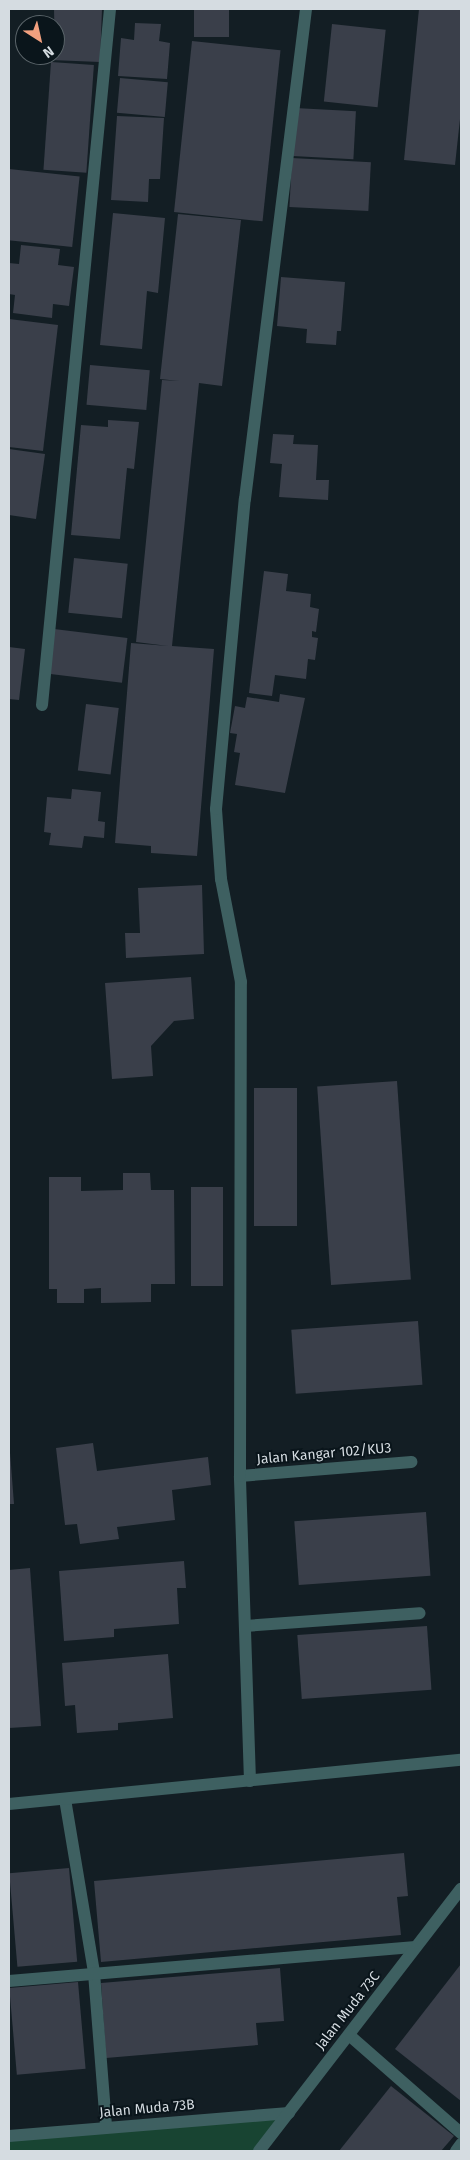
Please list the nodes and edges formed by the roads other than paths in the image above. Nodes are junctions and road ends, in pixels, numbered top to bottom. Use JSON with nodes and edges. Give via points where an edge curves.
{"nodes":[{"id":1,"x":110,"y":9,"type":"edge"},
{"id":2,"x":306,"y":9,"type":"edge"},
{"id":3,"x":42,"y":705,"type":"dead end"},
{"id":4,"x":411,"y":1462,"type":"dead end"},
{"id":5,"x":240,"y":1476,"type":"junction"},
{"id":6,"x":420,"y":1613,"type":"dead end"},
{"id":7,"x":245,"y":1626,"type":"junction"},
{"id":8,"x":461,"y":1760,"type":"edge"},
{"id":9,"x":250,"y":1780,"type":"junction"},
{"id":10,"x":65,"y":1799,"type":"junction"},
{"id":11,"x":9,"y":1804,"type":"edge"},
{"id":12,"x":461,"y":1889,"type":"edge"},
{"id":13,"x":416,"y":1947,"type":"junction"},
{"id":14,"x":94,"y":1973,"type":"junction"},
{"id":15,"x":9,"y":1981,"type":"edge"},
{"id":16,"x":348,"y":2035,"type":"junction"},
{"id":17,"x":289,"y":2112,"type":"junction"},
{"id":18,"x":106,"y":2127,"type":"junction"},
{"id":19,"x":461,"y":2133,"type":"edge"},
{"id":20,"x":9,"y":2136,"type":"edge"},
{"id":21,"x":461,"y":2144,"type":"edge"},
{"id":22,"x":259,"y":2151,"type":"edge"},
{"id":23,"x":456,"y":2151,"type":"edge"}],
"edges":[{"from":1,"to":3,"type":"street"},
{"from":2,"to":5,"type":"street","via":[[245,499],[216,809],[221,878],[241,982]]},
{"from":4,"to":5,"type":"street","name":"Jalan Kangar 102/KU3"},
{"from":5,"to":7,"type":"street"},
{"from":6,"to":7,"type":"street"},
{"from":7,"to":9,"type":"street"},
{"from":8,"to":9,"type":"street"},
{"from":9,"to":10,"type":"street"},
{"from":10,"to":11,"type":"street"},
{"from":10,"to":14,"type":"street"},
{"from":12,"to":13,"type":"street","name":"Jalan Muda 73C"},
{"from":13,"to":14,"type":"street"},
{"from":13,"to":16,"type":"street","name":"Jalan Muda 73C"},
{"from":14,"to":15,"type":"street"},
{"from":14,"to":18,"type":"street"},
{"from":16,"to":17,"type":"street","name":"Jalan Muda 73C"},
{"from":16,"to":19,"type":"street"},
{"from":17,"to":18,"type":"street","name":"Jalan Muda 73B"},
{"from":17,"to":22,"type":"street","name":"Jalan Muda 73C"},
{"from":18,"to":20,"type":"street","name":"Jalan Muda 73B"},
{"from":21,"to":23,"type":"street"}]}
